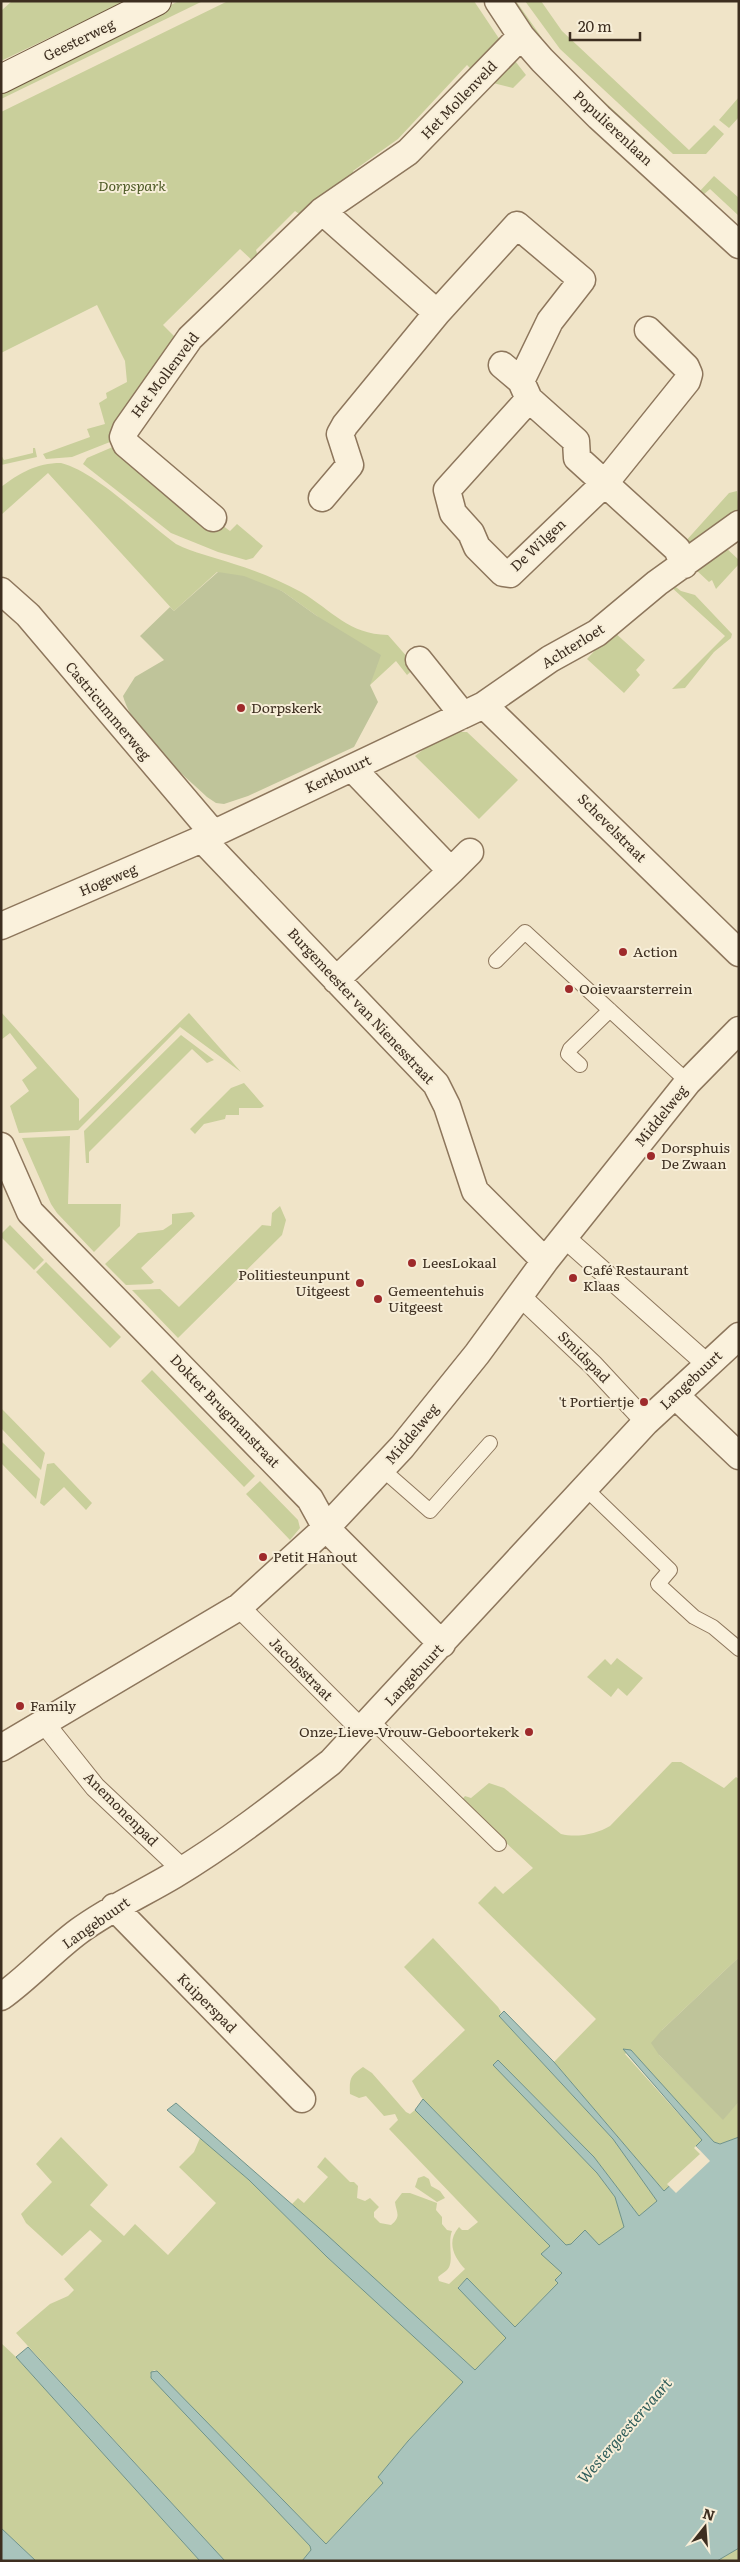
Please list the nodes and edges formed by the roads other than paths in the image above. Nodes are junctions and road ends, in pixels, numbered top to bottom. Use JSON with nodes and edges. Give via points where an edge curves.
{"nodes":[{"id":1,"x":157,"y":1,"type":"edge"},
{"id":2,"x":498,"y":1,"type":"edge"},
{"id":3,"x":521,"y":36,"type":"junction"},
{"id":4,"x":1,"y":79,"type":"edge"},
{"id":5,"x":322,"y":211,"type":"junction"},
{"id":6,"x":739,"y":245,"type":"edge"},
{"id":7,"x":437,"y":313,"type":"junction"},
{"id":8,"x":648,"y":330,"type":"dead end"},
{"id":9,"x":517,"y":382,"type":"junction"},
{"id":10,"x":605,"y":483,"type":"junction"},
{"id":11,"x":322,"y":498,"type":"dead end"},
{"id":12,"x":213,"y":518,"type":"dead end"},
{"id":13,"x":739,"y":524,"type":"edge"},
{"id":14,"x":684,"y":565,"type":"junction"},
{"id":15,"x":1,"y":592,"type":"edge"},
{"id":16,"x":419,"y":660,"type":"dead end"},
{"id":17,"x":473,"y":710,"type":"junction"},
{"id":18,"x":352,"y":768,"type":"junction"},
{"id":19,"x":208,"y":836,"type":"junction"},
{"id":20,"x":470,"y":852,"type":"dead end"},
{"id":21,"x":451,"y":870,"type":"junction"},
{"id":22,"x":1,"y":926,"type":"edge"},
{"id":23,"x":739,"y":953,"type":"edge"},
{"id":24,"x":496,"y":961,"type":"dead end"},
{"id":25,"x":336,"y":980,"type":"junction"},
{"id":26,"x":610,"y":1010,"type":"junction"},
{"id":27,"x":739,"y":1030,"type":"edge"},
{"id":28,"x":580,"y":1065,"type":"dead end"},
{"id":29,"x":688,"y":1082,"type":"junction"},
{"id":30,"x":1,"y":1146,"type":"edge"},
{"id":31,"x":7,"y":1180,"type":"edge"},
{"id":32,"x":564,"y":1237,"type":"junction"},
{"id":33,"x":545,"y":1261,"type":"junction"},
{"id":34,"x":520,"y":1296,"type":"junction"},
{"id":35,"x":739,"y":1336,"type":"edge"},
{"id":36,"x":707,"y":1364,"type":"junction"},
{"id":37,"x":675,"y":1395,"type":"junction"},
{"id":38,"x":646,"y":1422,"type":"junction"},
{"id":39,"x":490,"y":1443,"type":"dead end"},
{"id":40,"x":739,"y":1456,"type":"edge"},
{"id":41,"x":382,"y":1470,"type":"junction"},
{"id":42,"x":584,"y":1487,"type":"junction"},
{"id":43,"x":326,"y":1528,"type":"junction"},
{"id":44,"x":239,"y":1607,"type":"junction"},
{"id":45,"x":442,"y":1644,"type":"junction"},
{"id":46,"x":739,"y":1649,"type":"edge"},
{"id":47,"x":44,"y":1723,"type":"junction"},
{"id":48,"x":367,"y":1725,"type":"junction"},
{"id":49,"x":1,"y":1748,"type":"edge"},
{"id":50,"x":499,"y":1844,"type":"dead end"},
{"id":51,"x":182,"y":1870,"type":"junction"},
{"id":52,"x":114,"y":1907,"type":"junction"},
{"id":53,"x":1,"y":1997,"type":"edge"},
{"id":54,"x":302,"y":2098,"type":"dead end"}],
"edges":[{"from":1,"to":4,"type":"main road","name":"Geesterweg"},
{"from":2,"to":3,"type":"street","name":"Populierenlaan"},
{"from":3,"to":5,"type":"street","name":"Het Mollenveld","via":[[408,152]]},
{"from":3,"to":6,"type":"street","name":"Populierenlaan","via":[[599,117]]},
{"from":5,"to":7,"type":"street"},
{"from":5,"to":12,"type":"street","name":"Het Mollenveld","via":[[190,338],[123,437],[126,444]]},
{"from":7,"to":9,"type":"street","name":"De Wilgen","via":[[517,225],[582,280],[550,320]]},
{"from":7,"to":11,"type":"street","via":[[345,425],[340,434],[350,465]]},
{"from":8,"to":10,"type":"street","name":"De Wilgen","via":[[669,348],[690,374]]},
{"from":9,"to":10,"type":"street","via":[[576,441],[577,458]]},
{"from":9,"to":10,"type":"street","name":"De Wilgen","via":[[447,490],[453,513],[471,533],[477,547],[503,573],[510,574]]},
{"from":10,"to":14,"type":"street","via":[[677,549]]},
{"from":13,"to":14,"type":"street","name":"Achterloet"},
{"from":14,"to":17,"type":"street","name":"Achterloet","via":[[657,583],[597,634],[550,659]]},
{"from":15,"to":19,"type":"street","name":"Castricummerweg","via":[[28,615]]},
{"from":16,"to":17,"type":"street"},
{"from":17,"to":18,"type":"street","name":"Kerkbuurt"},
{"from":17,"to":23,"type":"street","name":"Schevelstraat"},
{"from":18,"to":19,"type":"street","name":"Kerkbuurt"},
{"from":18,"to":21,"type":"street"},
{"from":19,"to":22,"type":"street","name":"Hogeweg"},
{"from":19,"to":25,"type":"street","name":"Burgemeester van Nienesstraat"},
{"from":20,"to":21,"type":"street"},
{"from":21,"to":25,"type":"street"},
{"from":24,"to":26,"type":"lane","via":[[525,932]]},
{"from":25,"to":33,"type":"street","name":"Burgemeester van Nienesstraat","via":[[436,1084],[447,1106],[475,1191]]},
{"from":26,"to":28,"type":"lane","via":[[570,1049],[568,1054]]},
{"from":26,"to":29,"type":"lane"},
{"from":27,"to":29,"type":"street","name":"Middelweg"},
{"from":29,"to":32,"type":"street","name":"Middelweg"},
{"from":30,"to":31,"type":"street","name":"Dokter Brugmanstraat"},
{"from":31,"to":43,"type":"street","name":"Dokter Brugmanstraat","via":[[30,1212],[310,1498]]},
{"from":32,"to":33,"type":"street","name":"Middelweg"},
{"from":32,"to":36,"type":"street"},
{"from":33,"to":34,"type":"street","name":"Middelweg"},
{"from":34,"to":38,"type":"street","name":"Smidspad","via":[[593,1365]]},
{"from":34,"to":41,"type":"street","name":"Middelweg"},
{"from":35,"to":36,"type":"street","name":"Langebuurt"},
{"from":36,"to":37,"type":"street","name":"Langebuurt"},
{"from":37,"to":38,"type":"street","name":"Langebuurt"},
{"from":37,"to":40,"type":"street"},
{"from":38,"to":42,"type":"street","name":"Langebuurt"},
{"from":39,"to":41,"type":"lane","via":[[430,1511]]},
{"from":41,"to":43,"type":"street","name":"Middelweg"},
{"from":42,"to":45,"type":"street","name":"Langebuurt"},
{"from":42,"to":46,"type":"lane","via":[[670,1570],[658,1584]]},
{"from":43,"to":44,"type":"street","name":"Middelweg"},
{"from":43,"to":45,"type":"street","name":"Dokter Brugmanstraat"},
{"from":44,"to":47,"type":"street","name":"Middelweg"},
{"from":44,"to":48,"type":"street","name":"Jacobsstraat"},
{"from":45,"to":48,"type":"street","name":"Langebuurt"},
{"from":47,"to":49,"type":"street","name":"Middelweg"},
{"from":47,"to":51,"type":"street","name":"Anemonenpad","via":[[95,1787]]},
{"from":48,"to":50,"type":"lane"},
{"from":48,"to":51,"type":"street","name":"Langebuurt","via":[[331,1762]]},
{"from":51,"to":52,"type":"street","name":"Langebuurt"},
{"from":52,"to":53,"type":"street","name":"Langebuurt","via":[[77,1932]]},
{"from":52,"to":54,"type":"street","name":"Kuiperspad"}]}
